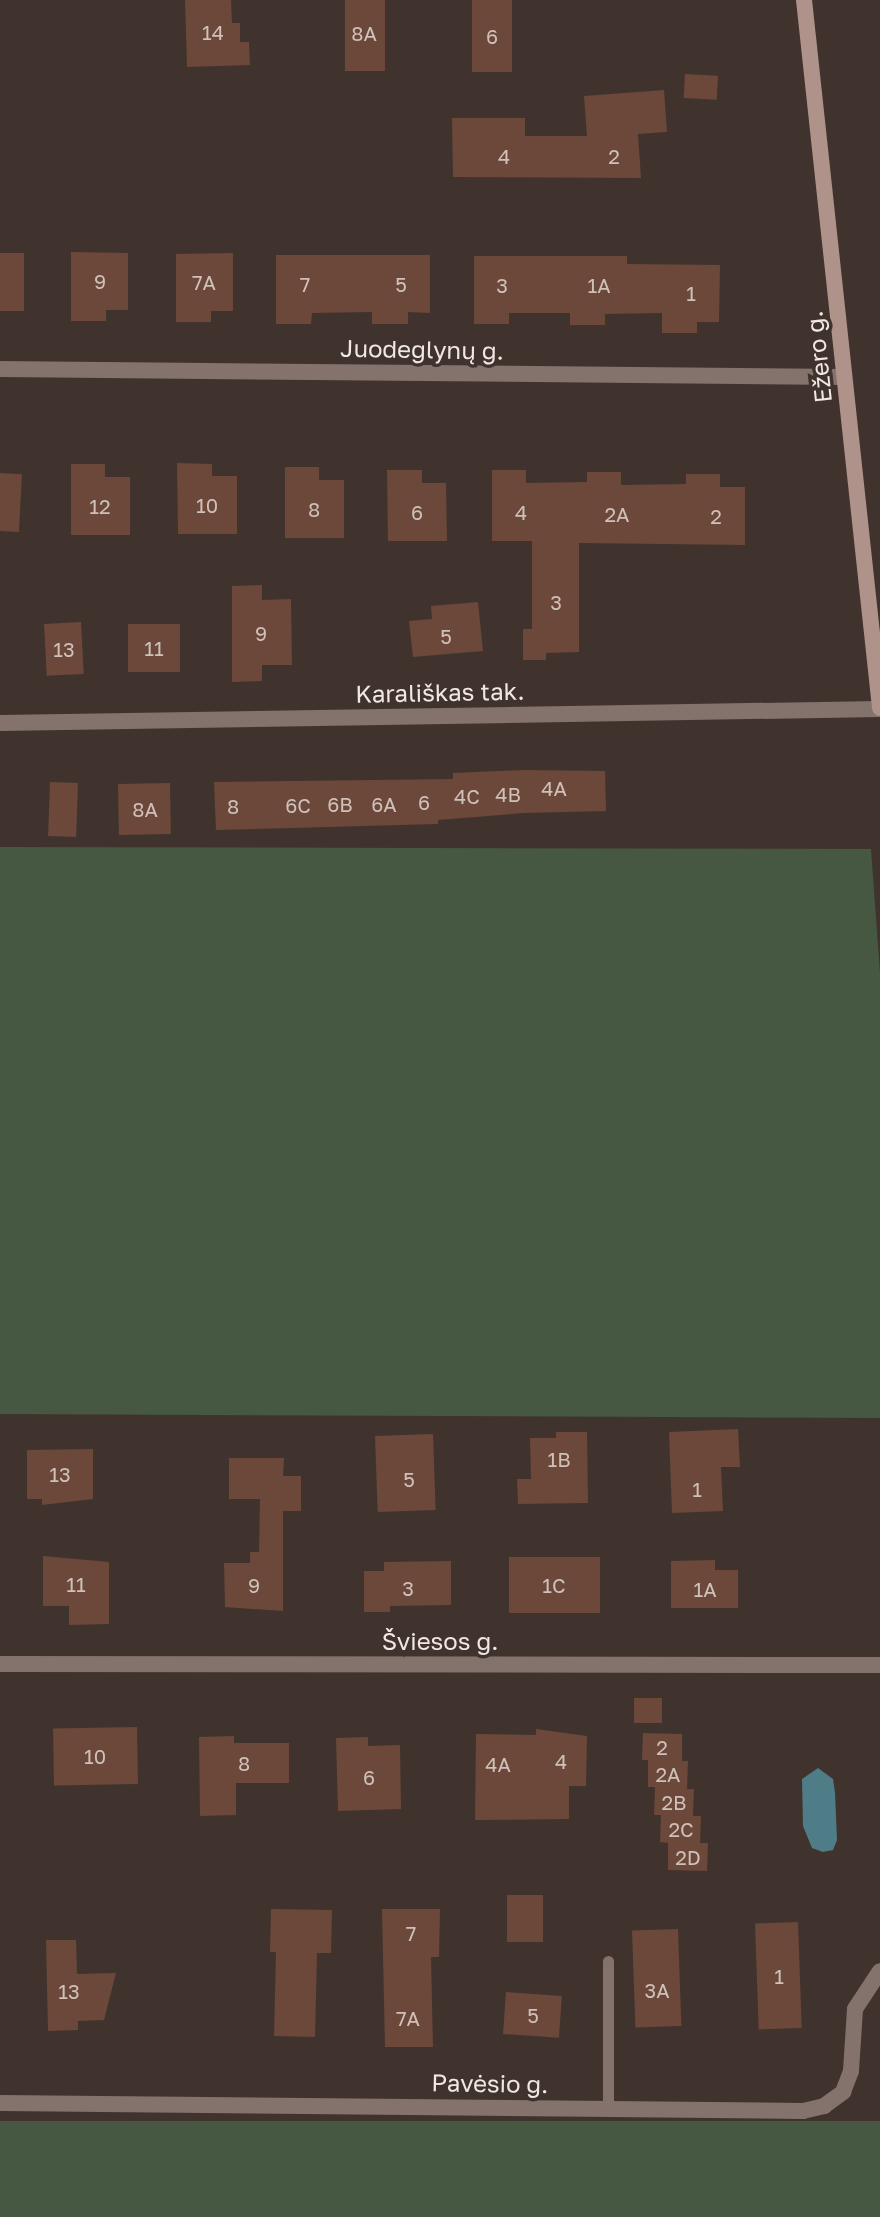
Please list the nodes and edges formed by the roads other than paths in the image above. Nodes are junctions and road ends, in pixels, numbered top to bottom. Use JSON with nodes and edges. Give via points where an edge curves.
{"nodes":[{"id":1,"x":804,"y":0,"type":"edge"},
{"id":2,"x":0,"y":369,"type":"edge"},
{"id":3,"x":844,"y":377,"type":"junction"},
{"id":4,"x":880,"y":709,"type":"edge"},
{"id":5,"x":0,"y":723,"type":"edge"},
{"id":6,"x":0,"y":1664,"type":"edge"},
{"id":7,"x":880,"y":1665,"type":"edge"},
{"id":8,"x":608,"y":1961,"type":"dead end"},
{"id":9,"x":880,"y":1971,"type":"edge"},
{"id":10,"x":0,"y":2103,"type":"edge"},
{"id":11,"x":608,"y":2109,"type":"junction"}],
"edges":[{"from":1,"to":3,"type":"main road","name":"Ežero g."},
{"from":2,"to":3,"type":"street","name":"Juodeglynų g."},
{"from":3,"to":4,"type":"main road","name":"Ežero g."},
{"from":4,"to":5,"type":"street","name":"Karališkas tak."},
{"from":6,"to":7,"type":"street","name":"Šviesos g."},
{"from":8,"to":11,"type":"lane"},
{"from":9,"to":11,"type":"street","name":"Pavėsio g.","via":[[855,2009],[849,2082],[824,2106],[803,2111]]},
{"from":10,"to":11,"type":"street","name":"Pavėsio g."}]}
